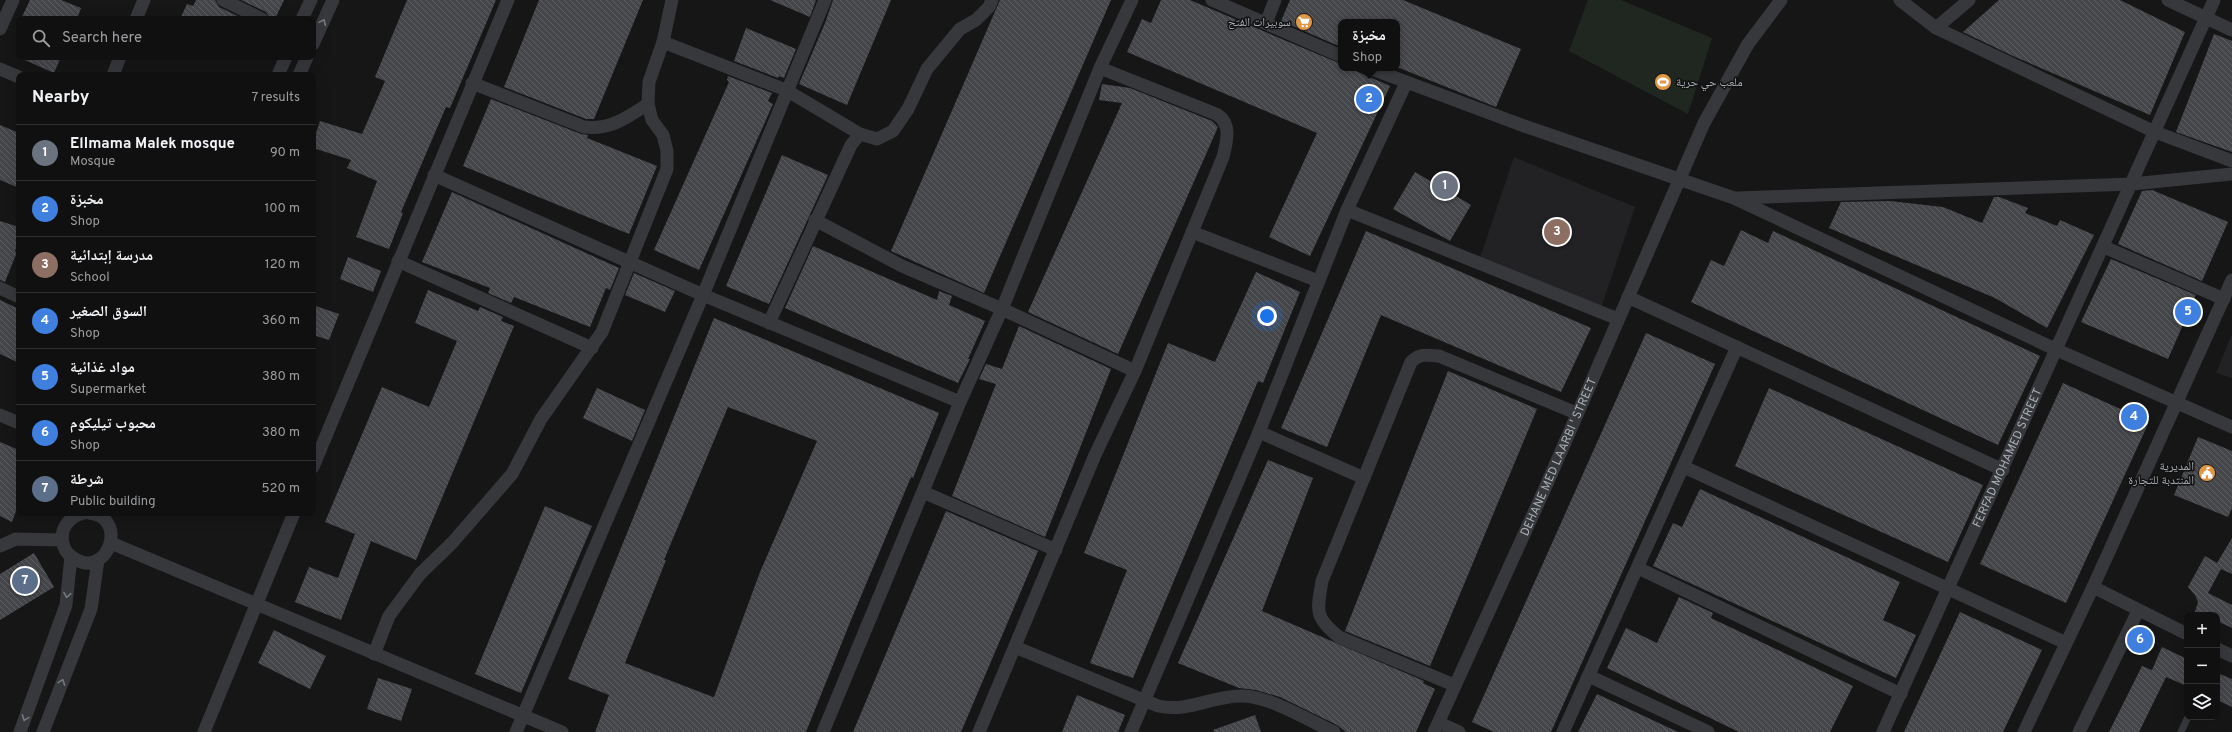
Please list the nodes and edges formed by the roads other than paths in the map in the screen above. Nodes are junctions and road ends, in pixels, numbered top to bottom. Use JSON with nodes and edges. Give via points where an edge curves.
{"nodes":[{"id":1,"x":13,"y":0,"type":"edge"},
{"id":2,"x":144,"y":0,"type":"edge"},
{"id":3,"x":223,"y":0,"type":"edge"},
{"id":4,"x":311,"y":0,"type":"edge"},
{"id":5,"x":333,"y":0,"type":"edge"},
{"id":6,"x":508,"y":0,"type":"edge"},
{"id":7,"x":672,"y":0,"type":"edge"},
{"id":8,"x":824,"y":0,"type":"edge"},
{"id":9,"x":992,"y":0,"type":"edge"},
{"id":10,"x":1132,"y":0,"type":"edge"},
{"id":11,"x":1212,"y":0,"type":"edge"},
{"id":12,"x":1275,"y":0,"type":"edge"},
{"id":13,"x":1781,"y":0,"type":"edge"},
{"id":14,"x":1900,"y":0,"type":"edge"},
{"id":15,"x":1969,"y":0,"type":"edge"},
{"id":16,"x":2168,"y":0,"type":"edge"},
{"id":17,"x":2214,"y":0,"type":"edge"},
{"id":18,"x":137,"y":16,"type":"edge"},
{"id":19,"x":256,"y":16,"type":"edge"},
{"id":20,"x":303,"y":16,"type":"edge"},
{"id":21,"x":2207,"y":19,"type":"junction"},
{"id":22,"x":1266,"y":23,"type":"junction"},
{"id":23,"x":1936,"y":28,"type":"junction"},
{"id":24,"x":0,"y":29,"type":"edge"},
{"id":25,"x":2232,"y":30,"type":"edge"},
{"id":26,"x":316,"y":37,"type":"edge"},
{"id":27,"x":663,"y":42,"type":"junction"},
{"id":28,"x":1338,"y":55,"type":"edge"},
{"id":29,"x":119,"y":60,"type":"edge"},
{"id":30,"x":285,"y":60,"type":"edge"},
{"id":31,"x":306,"y":60,"type":"edge"},
{"id":32,"x":1100,"y":68,"type":"junction"},
{"id":33,"x":0,"y":69,"type":"edge"},
{"id":34,"x":1376,"y":71,"type":"edge"},
{"id":35,"x":114,"y":72,"type":"edge"},
{"id":36,"x":279,"y":72,"type":"edge"},
{"id":37,"x":300,"y":72,"type":"edge"},
{"id":38,"x":16,"y":77,"type":"edge"},
{"id":39,"x":472,"y":83,"type":"junction"},
{"id":40,"x":1406,"y":83,"type":"junction"},
{"id":41,"x":786,"y":90,"type":"junction"},
{"id":42,"x":648,"y":104,"type":"junction"},
{"id":43,"x":2155,"y":132,"type":"junction"},
{"id":44,"x":860,"y":134,"type":"junction"},
{"id":45,"x":2232,"y":161,"type":"edge"},
{"id":46,"x":2232,"y":174,"type":"edge"},
{"id":47,"x":434,"y":175,"type":"junction"},
{"id":48,"x":1678,"y":179,"type":"junction"},
{"id":49,"x":2132,"y":184,"type":"junction"},
{"id":50,"x":1734,"y":198,"type":"junction"},
{"id":51,"x":1347,"y":210,"type":"junction"},
{"id":52,"x":815,"y":220,"type":"junction"},
{"id":53,"x":1192,"y":232,"type":"junction"},
{"id":54,"x":2104,"y":247,"type":"junction"},
{"id":55,"x":398,"y":261,"type":"junction"},
{"id":56,"x":630,"y":262,"type":"junction"},
{"id":57,"x":2232,"y":280,"type":"edge"},
{"id":58,"x":1318,"y":281,"type":"junction"},
{"id":59,"x":0,"y":288,"type":"edge"},
{"id":60,"x":703,"y":295,"type":"junction"},
{"id":61,"x":16,"y":296,"type":"edge"},
{"id":62,"x":1628,"y":297,"type":"junction"},
{"id":63,"x":2224,"y":299,"type":"junction"},
{"id":64,"x":1002,"y":309,"type":"junction"},
{"id":65,"x":1618,"y":319,"type":"junction"},
{"id":66,"x":769,"y":323,"type":"junction"},
{"id":67,"x":1737,"y":347,"type":"junction"},
{"id":68,"x":592,"y":348,"type":"junction"},
{"id":69,"x":2057,"y":350,"type":"junction"},
{"id":70,"x":1135,"y":371,"type":"junction"},
{"id":71,"x":960,"y":402,"type":"junction"},
{"id":72,"x":2177,"y":403,"type":"junction"},
{"id":73,"x":1576,"y":412,"type":"junction"},
{"id":74,"x":0,"y":415,"type":"edge"},
{"id":75,"x":16,"y":422,"type":"edge"},
{"id":76,"x":2232,"y":427,"type":"edge"},
{"id":77,"x":1259,"y":432,"type":"junction"},
{"id":78,"x":316,"y":460,"type":"edge"},
{"id":79,"x":1684,"y":467,"type":"junction"},
{"id":80,"x":2002,"y":470,"type":"junction"},
{"id":81,"x":1364,"y":478,"type":"junction"},
{"id":82,"x":922,"y":492,"type":"junction"},
{"id":83,"x":75,"y":516,"type":"edge"},
{"id":84,"x":100,"y":516,"type":"edge"},
{"id":85,"x":293,"y":516,"type":"edge"},
{"id":86,"x":62,"y":540,"type":"junction"},
{"id":87,"x":111,"y":543,"type":"junction"},
{"id":88,"x":0,"y":546,"type":"edge"},
{"id":89,"x":1056,"y":550,"type":"junction"},
{"id":90,"x":71,"y":556,"type":"junction"},
{"id":91,"x":98,"y":560,"type":"junction"},
{"id":92,"x":1638,"y":568,"type":"junction"},
{"id":93,"x":2093,"y":587,"type":"junction"},
{"id":94,"x":1949,"y":588,"type":"junction"},
{"id":95,"x":256,"y":605,"type":"junction"},
{"id":96,"x":2138,"y":611,"type":"junction"},
{"id":97,"x":2184,"y":633,"type":"edge"},
{"id":98,"x":2066,"y":642,"type":"junction"},
{"id":99,"x":1015,"y":647,"type":"junction"},
{"id":100,"x":2220,"y":650,"type":"edge"},
{"id":101,"x":374,"y":654,"type":"junction"},
{"id":102,"x":2232,"y":656,"type":"edge"},
{"id":103,"x":1589,"y":676,"type":"junction"},
{"id":104,"x":1454,"y":685,"type":"junction"},
{"id":105,"x":1901,"y":694,"type":"junction"},
{"id":106,"x":1144,"y":701,"type":"junction"},
{"id":107,"x":522,"y":716,"type":"junction"},
{"id":108,"x":2187,"y":720,"type":"edge"},
{"id":109,"x":1437,"y":727,"type":"edge"},
{"id":110,"x":20,"y":732,"type":"edge"},
{"id":111,"x":43,"y":732,"type":"edge"},
{"id":112,"x":204,"y":732,"type":"edge"},
{"id":113,"x":516,"y":732,"type":"edge"},
{"id":114,"x":562,"y":732,"type":"edge"},
{"id":115,"x":822,"y":732,"type":"edge"},
{"id":116,"x":979,"y":732,"type":"edge"},
{"id":117,"x":1131,"y":732,"type":"edge"},
{"id":118,"x":1334,"y":732,"type":"edge"},
{"id":119,"x":1459,"y":732,"type":"edge"},
{"id":120,"x":1563,"y":732,"type":"edge"},
{"id":121,"x":1708,"y":732,"type":"edge"},
{"id":122,"x":1884,"y":732,"type":"edge"},
{"id":123,"x":2024,"y":732,"type":"edge"},
{"id":124,"x":2079,"y":732,"type":"edge"},
{"id":125,"x":2181,"y":732,"type":"edge"}],
"edges":[{"from":1,"to":24,"type":"street"},
{"from":2,"to":18,"type":"street"},
{"from":3,"to":19,"type":"street"},
{"from":4,"to":20,"type":"street"},
{"from":26,"to":5,"type":"street","one_way":true},
{"from":6,"to":39,"type":"street"},
{"from":7,"to":27,"type":"street"},
{"from":8,"to":41,"type":"street"},
{"from":9,"to":44,"type":"street","via":[[989,7],[976,20],[960,29],[927,70],[908,109],[893,131],[877,139]]},
{"from":10,"to":32,"type":"street"},
{"from":11,"to":22,"type":"street"},
{"from":12,"to":22,"type":"street"},
{"from":13,"to":48,"type":"street","name":"DEHANE MED LAARBI ' STREET","via":[[1748,44],[1725,82]]},
{"from":14,"to":23,"type":"street"},
{"from":15,"to":23,"type":"street"},
{"from":16,"to":21,"type":"street"},
{"from":17,"to":21,"type":"street","name":"FERFAD MOHAMED STREET"},
{"from":21,"to":25,"type":"street"},
{"from":21,"to":43,"type":"street","name":"FERFAD MOHAMED STREET"},
{"from":22,"to":28,"type":"street"},
{"from":23,"to":43,"type":"street"},
{"from":27,"to":41,"type":"street"},
{"from":27,"to":42,"type":"street","via":[[649,82]]},
{"from":29,"to":35,"type":"street"},
{"from":30,"to":36,"type":"street"},
{"from":31,"to":37,"type":"street"},
{"from":32,"to":53,"type":"street","via":[[1203,108],[1224,121],[1227,140],[1223,157]]},
{"from":32,"to":64,"type":"street"},
{"from":33,"to":38,"type":"street"},
{"from":34,"to":40,"type":"street"},
{"from":39,"to":42,"type":"street","via":[[584,128],[598,129],[612,125]]},
{"from":39,"to":47,"type":"street"},
{"from":40,"to":48,"type":"street"},
{"from":40,"to":51,"type":"street"},
{"from":41,"to":44,"type":"street"},
{"from":41,"to":60,"type":"street"},
{"from":42,"to":56,"type":"street","via":[[652,120],[663,135],[668,151],[667,169]]},
{"from":43,"to":45,"type":"street"},
{"from":43,"to":49,"type":"street","name":"FERFAD MOHAMED STREET"},
{"from":44,"to":52,"type":"street","via":[[851,145]]},
{"from":46,"to":49,"type":"street"},
{"from":47,"to":55,"type":"street"},
{"from":47,"to":56,"type":"street"},
{"from":48,"to":50,"type":"street"},
{"from":48,"to":62,"type":"street","name":"DEHANE MED LAARBI ' STREET"},
{"from":49,"to":50,"type":"street"},
{"from":49,"to":54,"type":"street","name":"FERFAD MOHAMED STREET"},
{"from":50,"to":69,"type":"street"},
{"from":51,"to":58,"type":"street"},
{"from":51,"to":65,"type":"street"},
{"from":52,"to":64,"type":"street","via":[[902,266]]},
{"from":52,"to":66,"type":"street"},
{"from":53,"to":58,"type":"street"},
{"from":53,"to":70,"type":"street"},
{"from":54,"to":63,"type":"street"},
{"from":54,"to":69,"type":"street","name":"FERFAD MOHAMED STREET"},
{"from":55,"to":68,"type":"street"},
{"from":55,"to":78,"type":"street"},
{"from":56,"to":60,"type":"street"},
{"from":56,"to":68,"type":"street","via":[[602,332]]},
{"from":57,"to":63,"type":"street"},
{"from":58,"to":77,"type":"street"},
{"from":59,"to":61,"type":"street"},
{"from":60,"to":66,"type":"street"},
{"from":60,"to":107,"type":"street"},
{"from":62,"to":65,"type":"street","name":"DEHANE MED LAARBI ' STREET"},
{"from":62,"to":67,"type":"street"},
{"from":63,"to":72,"type":"street"},
{"from":64,"to":70,"type":"street"},
{"from":64,"to":71,"type":"street"},
{"from":65,"to":73,"type":"street","name":"DEHANE MED LAARBI ' STREET"},
{"from":66,"to":71,"type":"street"},
{"from":67,"to":79,"type":"street"},
{"from":67,"to":80,"type":"street"},
{"from":68,"to":101,"type":"street","via":[[541,419],[512,474],[452,543],[420,574],[389,616]]},
{"from":69,"to":72,"type":"street"},
{"from":69,"to":80,"type":"street","name":"FERFAD MOHAMED STREET"},
{"from":70,"to":89,"type":"street","via":[[1094,455]]},
{"from":71,"to":82,"type":"street"},
{"from":72,"to":76,"type":"street"},
{"from":72,"to":93,"type":"street"},
{"from":73,"to":81,"type":"street","via":[[1439,356],[1416,356],[1411,362]]},
{"from":73,"to":104,"type":"street","name":"DEHANE MED LAARBI ' STREET","via":[[1546,486]]},
{"from":74,"to":75,"type":"street"},
{"from":77,"to":81,"type":"street"},
{"from":77,"to":106,"type":"street"},
{"from":79,"to":92,"type":"street"},
{"from":79,"to":94,"type":"street"},
{"from":80,"to":94,"type":"street","name":"FERFAD MOHAMED STREET"},
{"from":81,"to":104,"type":"street","via":[[1322,581],[1317,608],[1324,625],[1339,637]]},
{"from":82,"to":89,"type":"street"},
{"from":82,"to":115,"type":"street"},
{"from":83,"to":86,"type":"street","via":[[63,530]]},
{"from":84,"to":87,"type":"street","via":[[112,533]]},
{"from":85,"to":95,"type":"street"},
{"from":86,"to":88,"type":"street","via":[[16,539]]},
{"from":86,"to":90,"type":"street","via":[[64,549]]},
{"from":87,"to":91,"type":"street","via":[[106,553]]},
{"from":87,"to":95,"type":"street"},
{"from":89,"to":99,"type":"street"},
{"from":90,"to":91,"type":"street","via":[[79,561]]},
{"from":90,"to":110,"type":"street","one_way":true,"via":[[66,605]]},
{"from":111,"to":91,"type":"street","one_way":true,"via":[[90,609]]},
{"from":92,"to":103,"type":"street"},
{"from":92,"to":105,"type":"street"},
{"from":93,"to":96,"type":"street"},
{"from":93,"to":98,"type":"street"},
{"from":94,"to":98,"type":"street"},
{"from":94,"to":105,"type":"street","name":"FERFAD MOHAMED STREET"},
{"from":95,"to":101,"type":"street"},
{"from":95,"to":112,"type":"street"},
{"from":96,"to":97,"type":"street"},
{"from":96,"to":124,"type":"street"},
{"from":98,"to":123,"type":"street"},
{"from":99,"to":106,"type":"street"},
{"from":99,"to":116,"type":"street"},
{"from":100,"to":102,"type":"street"},
{"from":101,"to":107,"type":"street"},
{"from":103,"to":120,"type":"street"},
{"from":103,"to":121,"type":"street"},
{"from":104,"to":109,"type":"street","name":"DEHANE MED LAARBI ' STREET"},
{"from":105,"to":122,"type":"street","name":"FERFAD MOHAMED STREET"},
{"from":106,"to":117,"type":"street"},
{"from":106,"to":118,"type":"street","via":[[1169,709],[1229,697],[1258,698]]},
{"from":107,"to":113,"type":"street"},
{"from":107,"to":114,"type":"street"},
{"from":108,"to":125,"type":"lane"},
{"from":109,"to":119,"type":"street"}]}
